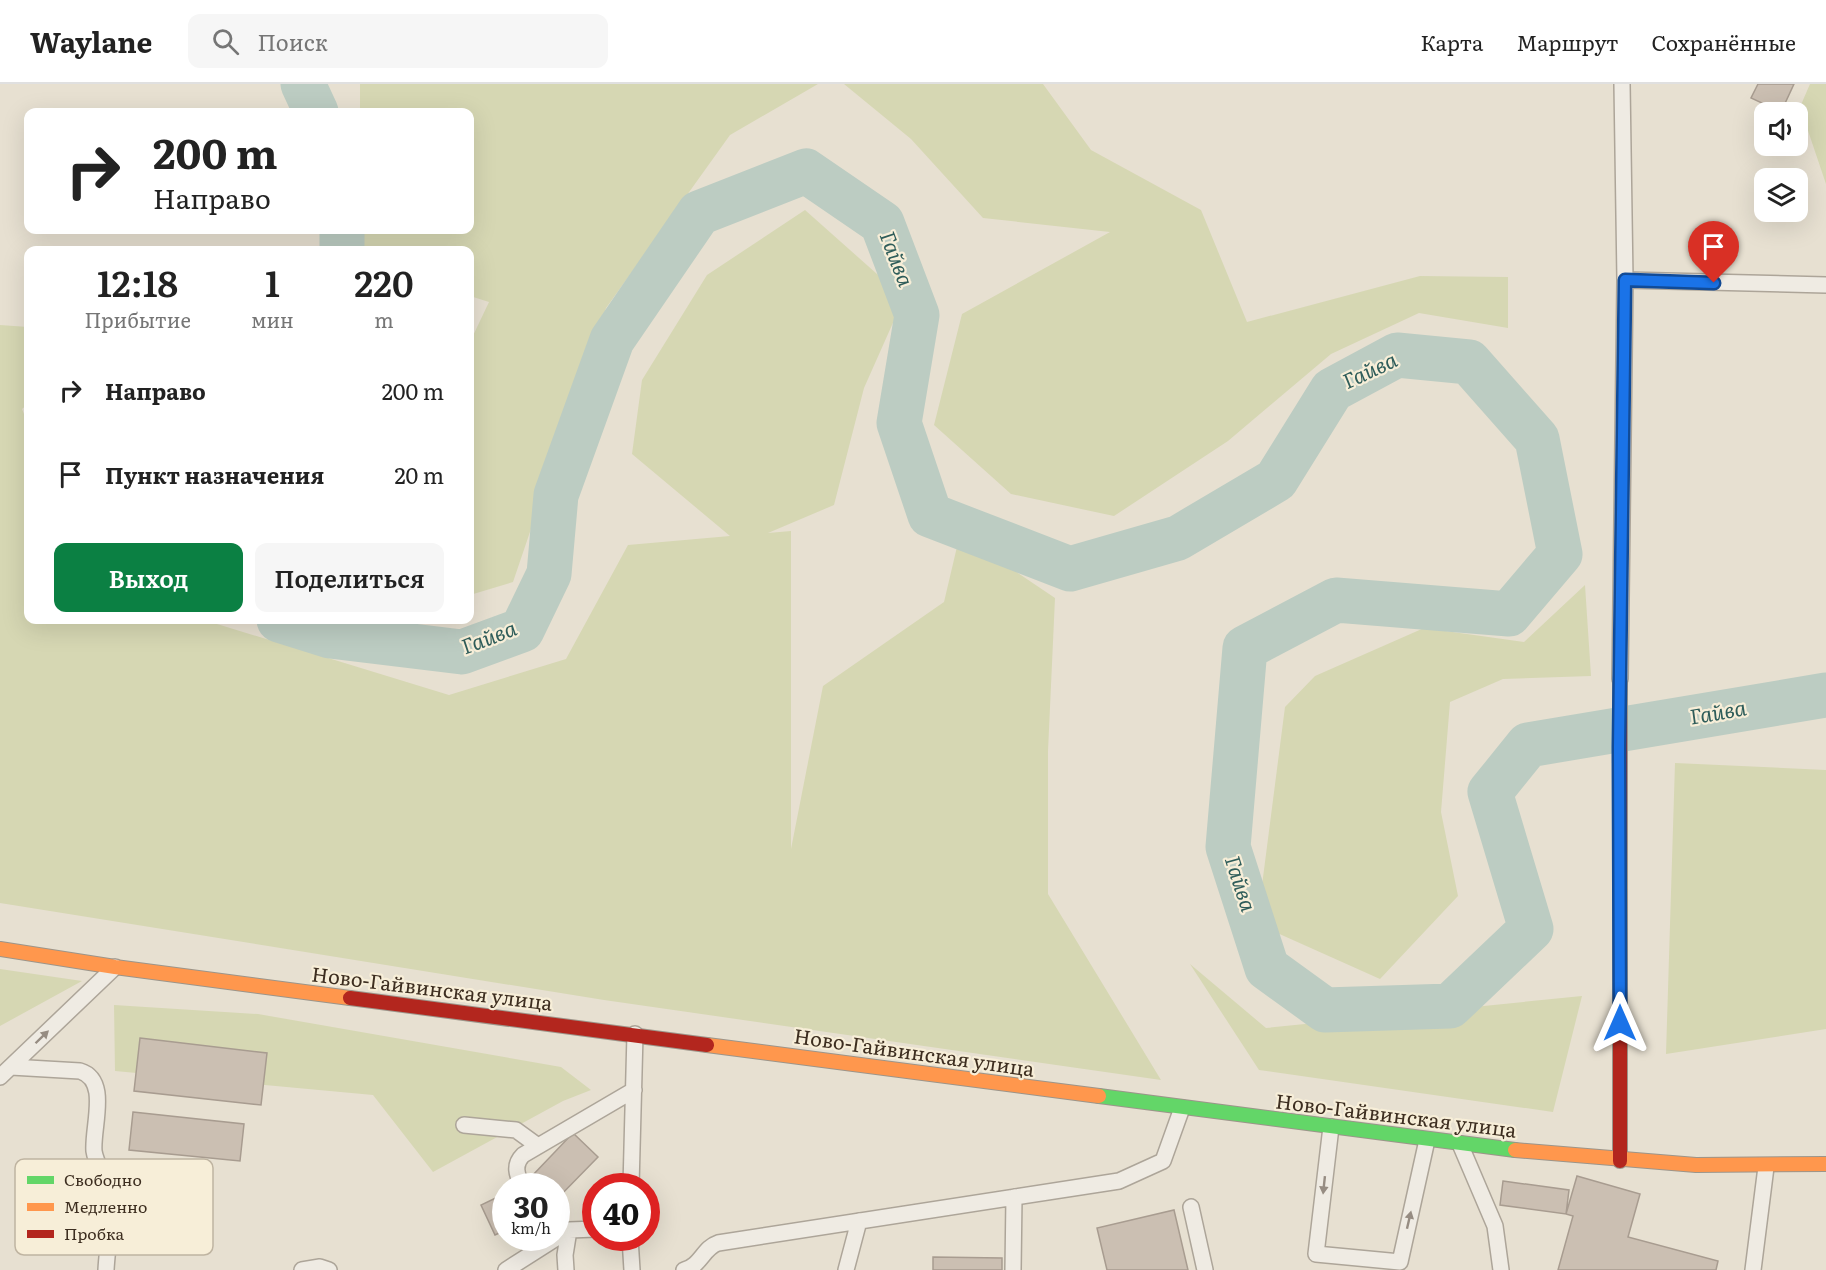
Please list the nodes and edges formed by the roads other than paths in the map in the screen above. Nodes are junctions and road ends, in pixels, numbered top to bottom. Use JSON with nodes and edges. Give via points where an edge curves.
{"nodes":[{"id":1,"x":1622,"y":84,"type":"edge"},
{"id":2,"x":1625,"y":280,"type":"junction"},
{"id":3,"x":1826,"y":285,"type":"edge"},
{"id":4,"x":1620,"y":679,"type":"joint"},
{"id":5,"x":0,"y":949,"type":"edge"},
{"id":6,"x":115,"y":968,"type":"junction"},
{"id":7,"x":635,"y":1034,"type":"junction"},
{"id":8,"x":5,"y":1072,"type":"edge"},
{"id":9,"x":634,"y":1090,"type":"junction"},
{"id":10,"x":1182,"y":1108,"type":"junction"},
{"id":11,"x":464,"y":1125,"type":"dead end"},
{"id":12,"x":1331,"y":1127,"type":"junction"},
{"id":13,"x":1427,"y":1140,"type":"junction"},
{"id":14,"x":1460,"y":1144,"type":"junction"},
{"id":15,"x":538,"y":1146,"type":"junction"},
{"id":16,"x":97,"y":1159,"type":"edge"},
{"id":17,"x":1620,"y":1161,"type":"junction"},
{"id":18,"x":1826,"y":1164,"type":"edge"},
{"id":19,"x":1766,"y":1167,"type":"junction"},
{"id":20,"x":518,"y":1173,"type":"edge"},
{"id":21,"x":631,"y":1173,"type":"edge"},
{"id":22,"x":1014,"y":1197,"type":"junction"},
{"id":23,"x":1191,"y":1207,"type":"dead end"},
{"id":24,"x":859,"y":1221,"type":"junction"},
{"id":25,"x":532,"y":1251,"type":"edge"},
{"id":26,"x":566,"y":1251,"type":"edge"},
{"id":27,"x":631,"y":1251,"type":"edge"},
{"id":28,"x":107,"y":1255,"type":"edge"},
{"id":29,"x":106,"y":1270,"type":"edge"},
{"id":30,"x":302,"y":1270,"type":"edge"},
{"id":31,"x":329,"y":1270,"type":"edge"},
{"id":32,"x":506,"y":1270,"type":"edge"},
{"id":33,"x":566,"y":1270,"type":"edge"},
{"id":34,"x":632,"y":1270,"type":"edge"},
{"id":35,"x":684,"y":1270,"type":"edge"},
{"id":36,"x":846,"y":1270,"type":"edge"},
{"id":37,"x":1013,"y":1270,"type":"edge"},
{"id":38,"x":1205,"y":1270,"type":"edge"},
{"id":39,"x":1501,"y":1270,"type":"edge"},
{"id":40,"x":1753,"y":1270,"type":"edge"}],
"edges":[{"from":1,"to":2,"type":"lane"},
{"from":2,"to":3,"type":"lane"},
{"from":2,"to":4,"type":"lane"},
{"from":4,"to":17,"type":"main road"},
{"from":5,"to":6,"type":"main road","name":"Ново-Гайвинская улица"},
{"from":6,"to":7,"type":"main road","name":"Ново-Гайвинская улица"},
{"from":8,"to":6,"type":"lane","one_way":true},
{"from":7,"to":9,"type":"lane"},
{"from":7,"to":10,"type":"main road","name":"Ново-Гайвинская улица"},
{"from":8,"to":16,"type":"lane","via":[[89,1074],[97,1092]]},
{"from":9,"to":15,"type":"lane"},
{"from":9,"to":21,"type":"lane"},
{"from":10,"to":12,"type":"main road","name":"Ново-Гайвинская улица"},
{"from":10,"to":22,"type":"lane","via":[[1162,1161],[1119,1181]]},
{"from":11,"to":15,"type":"lane","via":[[516,1130]]},
{"from":12,"to":13,"type":"main road","name":"Ново-Гайвинская улица"},
{"from":12,"to":13,"type":"lane","one_way":true,"via":[[1316,1254],[1400,1262]]},
{"from":13,"to":14,"type":"main road","name":"Ново-Гайвинская улица"},
{"from":14,"to":17,"type":"main road","name":"Ново-Гайвинская улица"},
{"from":14,"to":39,"type":"lane","via":[[1495,1226]]},
{"from":15,"to":20,"type":"lane","via":[[518,1160]]},
{"from":17,"to":19,"type":"main road","name":"Ново-Гайвинская улица"},
{"from":18,"to":19,"type":"main road","name":"Ново-Гайвинская улица"},
{"from":19,"to":40,"type":"lane"},
{"from":22,"to":24,"type":"lane"},
{"from":22,"to":37,"type":"lane"},
{"from":23,"to":38,"type":"lane"},
{"from":24,"to":35,"type":"lane","via":[[718,1243],[711,1245],[697,1265]]},
{"from":24,"to":36,"type":"lane"},
{"from":25,"to":32,"type":"lane"},
{"from":26,"to":33,"type":"lane"},
{"from":27,"to":34,"type":"lane"},
{"from":28,"to":29,"type":"lane"},
{"from":30,"to":31,"type":"lane"}]}
